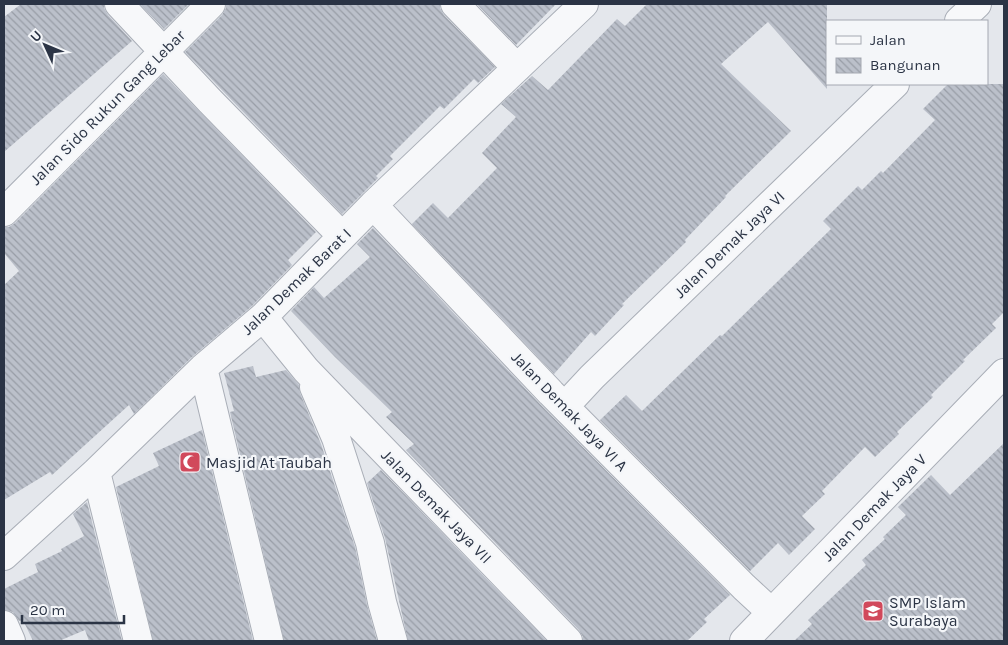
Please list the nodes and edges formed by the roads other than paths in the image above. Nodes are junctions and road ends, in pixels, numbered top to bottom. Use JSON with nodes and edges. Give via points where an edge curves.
{"nodes":[{"id":1,"x":119,"y":4,"type":"edge"},
{"id":2,"x":211,"y":4,"type":"edge"},
{"id":3,"x":455,"y":4,"type":"edge"},
{"id":4,"x":584,"y":4,"type":"edge"},
{"id":5,"x":978,"y":4,"type":"edge"},
{"id":6,"x":960,"y":20,"type":"edge"},
{"id":7,"x":162,"y":51,"type":"junction"},
{"id":8,"x":517,"y":68,"type":"junction"},
{"id":9,"x":894,"y":85,"type":"edge"},
{"id":10,"x":373,"y":205,"type":"junction"},
{"id":11,"x":5,"y":209,"type":"edge"},
{"id":12,"x":342,"y":236,"type":"junction"},
{"id":13,"x":263,"y":317,"type":"junction"},
{"id":14,"x":203,"y":368,"type":"junction"},
{"id":15,"x":306,"y":370,"type":"junction"},
{"id":16,"x":1004,"y":373,"type":"edge"},
{"id":17,"x":565,"y":406,"type":"junction"},
{"id":18,"x":96,"y":472,"type":"junction"},
{"id":19,"x":4,"y":556,"type":"edge"},
{"id":20,"x":771,"y":612,"type":"junction"},
{"id":21,"x":4,"y":625,"type":"edge"},
{"id":22,"x":11,"y":641,"type":"edge"},
{"id":23,"x":138,"y":641,"type":"edge"},
{"id":24,"x":269,"y":641,"type":"edge"},
{"id":25,"x":393,"y":641,"type":"edge"},
{"id":26,"x":568,"y":641,"type":"edge"},
{"id":27,"x":744,"y":641,"type":"edge"}],
"edges":[{"from":1,"to":7,"type":"street"},
{"from":2,"to":7,"type":"street","name":"Jalan Sido Rukun Gang Lebar"},
{"from":3,"to":8,"type":"street"},
{"from":4,"to":8,"type":"street","name":"Jalan Demak Barat I"},
{"from":5,"to":6,"type":"street"},
{"from":7,"to":11,"type":"street","name":"Jalan Sido Rukun Gang Lebar"},
{"from":7,"to":12,"type":"street"},
{"from":8,"to":10,"type":"street","name":"Jalan Demak Barat I"},
{"from":9,"to":17,"type":"street","name":"Jalan Demak Jaya VI"},
{"from":10,"to":12,"type":"street","name":"Jalan Demak Barat I"},
{"from":10,"to":17,"type":"street","name":"Jalan Demak Jaya VI A"},
{"from":12,"to":13,"type":"street","name":"Jalan Demak Barat I"},
{"from":13,"to":14,"type":"street","name":"Jalan Demak Barat I"},
{"from":13,"to":15,"type":"street","name":"Jalan Demak Jaya VII"},
{"from":14,"to":18,"type":"street","name":"Jalan Demak Barat I"},
{"from":14,"to":24,"type":"street"},
{"from":15,"to":25,"type":"street","name":"Jalan Demak Jaya VII","via":[[336,438],[370,543]]},
{"from":15,"to":26,"type":"street","name":"Jalan Demak Jaya VII"},
{"from":16,"to":20,"type":"street","name":"Jalan Demak Jaya V"},
{"from":17,"to":20,"type":"street","name":"Jalan Demak Jaya VI A"},
{"from":18,"to":19,"type":"street","name":"Jalan Demak Barat I"},
{"from":18,"to":23,"type":"street"},
{"from":20,"to":27,"type":"street","name":"Jalan Demak Jaya V"},
{"from":21,"to":22,"type":"street"}]}
